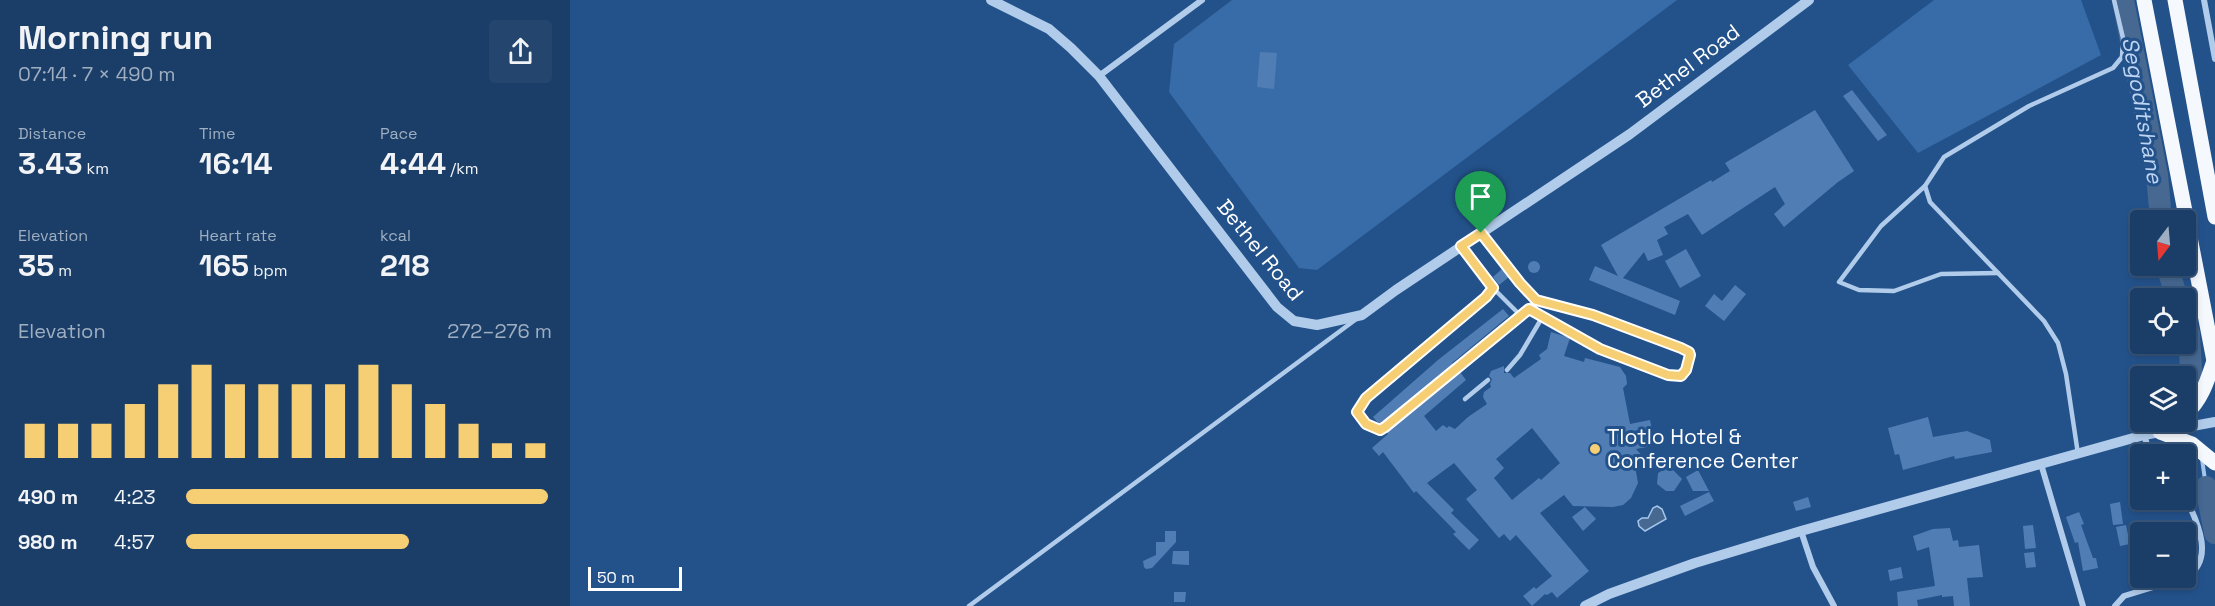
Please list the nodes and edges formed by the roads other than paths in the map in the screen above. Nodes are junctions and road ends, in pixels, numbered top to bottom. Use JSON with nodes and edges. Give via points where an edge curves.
{"nodes":[{"id":1,"x":991,"y":0,"type":"edge"},
{"id":2,"x":1202,"y":0,"type":"edge"},
{"id":3,"x":1809,"y":0,"type":"edge"},
{"id":4,"x":2114,"y":0,"type":"edge"},
{"id":5,"x":2144,"y":0,"type":"edge"},
{"id":6,"x":2175,"y":0,"type":"edge"},
{"id":7,"x":2204,"y":0,"type":"edge"},
{"id":8,"x":2215,"y":59,"type":"edge"},
{"id":9,"x":1099,"y":76,"type":"junction"},
{"id":10,"x":1925,"y":186,"type":"junction"},
{"id":11,"x":2215,"y":217,"type":"edge"},
{"id":12,"x":1481,"y":233,"type":"junction"},
{"id":13,"x":1461,"y":246,"type":"junction"},
{"id":14,"x":1998,"y":273,"type":"junction"},
{"id":15,"x":1493,"y":288,"type":"junction"},
{"id":16,"x":1536,"y":300,"type":"junction"},
{"id":17,"x":1529,"y":309,"type":"junction"},
{"id":18,"x":1362,"y":315,"type":"junction"},
{"id":19,"x":1520,"y":315,"type":"junction"},
{"id":20,"x":1543,"y":316,"type":"junction"},
{"id":21,"x":2214,"y":363,"type":"edge"},
{"id":22,"x":1507,"y":370,"type":"dead end"},
{"id":23,"x":1488,"y":380,"type":"dead end"},
{"id":24,"x":1465,"y":399,"type":"dead end"},
{"id":25,"x":2196,"y":404,"type":"edge"},
{"id":26,"x":2215,"y":422,"type":"edge"},
{"id":27,"x":2196,"y":424,"type":"edge"},
{"id":28,"x":2154,"y":432,"type":"edge"},
{"id":29,"x":2174,"y":432,"type":"edge"},
{"id":30,"x":2144,"y":435,"type":"junction"},
{"id":31,"x":2147,"y":444,"type":"edge"},
{"id":32,"x":2078,"y":454,"type":"junction"},
{"id":33,"x":2215,"y":463,"type":"edge"},
{"id":34,"x":2041,"y":464,"type":"junction"},
{"id":35,"x":2191,"y":510,"type":"edge"},
{"id":36,"x":1801,"y":531,"type":"junction"},
{"id":37,"x":969,"y":606,"type":"edge"},
{"id":38,"x":1585,"y":606,"type":"edge"},
{"id":39,"x":1834,"y":606,"type":"edge"},
{"id":40,"x":2083,"y":606,"type":"edge"},
{"id":41,"x":2115,"y":606,"type":"edge"}],
"edges":[{"from":1,"to":9,"type":"street","name":"Bethel Road","via":[[1049,29]]},
{"from":2,"to":9,"type":"street"},
{"from":3,"to":12,"type":"street","name":"Bethel Road","via":[[1630,134]]},
{"from":4,"to":10,"type":"lane","via":[[2123,38],[2122,57],[2113,68],[2028,106],[1944,157]]},
{"from":5,"to":21,"type":"main road"},
{"from":6,"to":11,"type":"main road"},
{"from":7,"to":8,"type":"street"},
{"from":9,"to":18,"type":"street","name":"Bethel Road","via":[[1277,307],[1294,321],[1317,325]]},
{"from":10,"to":14,"type":"lane","via":[[1930,202]]},
{"from":10,"to":14,"type":"lane","via":[[1881,226],[1839,282],[1859,290],[1894,291],[1941,274]]},
{"from":12,"to":13,"type":"street","name":"Bethel Road"},
{"from":12,"to":16,"type":"lane"},
{"from":13,"to":15,"type":"lane"},
{"from":13,"to":18,"type":"street","name":"Bethel Road"},
{"from":14,"to":32,"type":"lane","via":[[2044,321],[2058,343]]},
{"from":15,"to":19,"type":"lane"},
{"from":15,"to":19,"type":"lane","via":[[1366,398],[1357,412],[1360,419],[1380,430],[1385,427]]},
{"from":16,"to":17,"type":"lane"},
{"from":16,"to":20,"type":"lane","via":[[1593,315],[1681,348],[1689,352],[1689,362],[1681,376],[1668,375],[1600,349]]},
{"from":17,"to":19,"type":"lane"},
{"from":17,"to":20,"type":"lane"},
{"from":18,"to":37,"type":"lane"},
{"from":20,"to":22,"type":"lane"},
{"from":21,"to":25,"type":"main road"},
{"from":23,"to":24,"type":"lane"},
{"from":26,"to":27,"type":"street"},
{"from":28,"to":30,"type":"street"},
{"from":29,"to":33,"type":"main road"},
{"from":30,"to":31,"type":"street"},
{"from":30,"to":32,"type":"street"},
{"from":32,"to":34,"type":"street"},
{"from":34,"to":36,"type":"street"},
{"from":34,"to":40,"type":"street"},
{"from":35,"to":41,"type":"street","via":[[2203,545],[2200,566],[2186,577],[2124,596]]},
{"from":36,"to":38,"type":"street","via":[[1695,563]]},
{"from":36,"to":39,"type":"street","via":[[1813,567]]}]}
